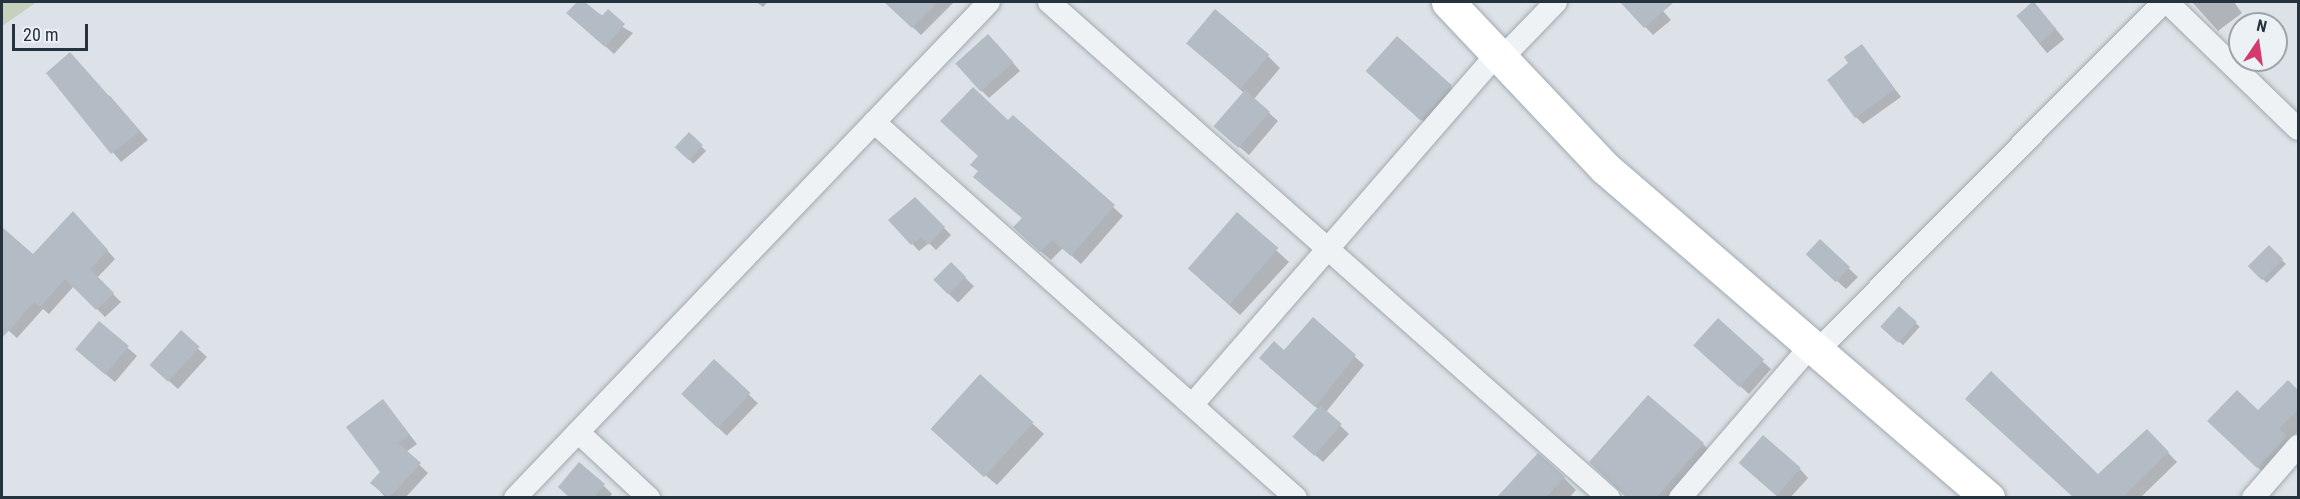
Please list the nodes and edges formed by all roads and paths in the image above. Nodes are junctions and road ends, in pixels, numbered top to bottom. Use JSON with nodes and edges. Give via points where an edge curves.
{"nodes":[{"id":1,"x":989,"y":2,"type":"edge"},
{"id":2,"x":1049,"y":2,"type":"edge"},
{"id":3,"x":1448,"y":2,"type":"edge"},
{"id":4,"x":1556,"y":2,"type":"edge"},
{"id":5,"x":2166,"y":2,"type":"edge"},
{"id":6,"x":1499,"y":56,"type":"junction"},
{"id":7,"x":874,"y":122,"type":"junction"},
{"id":8,"x":2298,"y":129,"type":"edge"},
{"id":9,"x":1329,"y":246,"type":"junction"},
{"id":10,"x":1813,"y":349,"type":"junction"},
{"id":11,"x":1192,"y":405,"type":"junction"},
{"id":12,"x":578,"y":432,"type":"junction"},
{"id":13,"x":2298,"y":446,"type":"edge"},
{"id":14,"x":515,"y":498,"type":"edge"},
{"id":15,"x":649,"y":498,"type":"edge"},
{"id":16,"x":1296,"y":498,"type":"edge"},
{"id":17,"x":1609,"y":498,"type":"edge"},
{"id":18,"x":1680,"y":498,"type":"edge"},
{"id":19,"x":1988,"y":498,"type":"edge"},
{"id":20,"x":2253,"y":498,"type":"edge"}],
"edges":[{"from":1,"to":7,"type":"street"},
{"from":2,"to":9,"type":"street"},
{"from":3,"to":6,"type":"highway"},
{"from":4,"to":6,"type":"street"},
{"from":5,"to":8,"type":"street"},
{"from":5,"to":10,"type":"street"},
{"from":6,"to":9,"type":"street"},
{"from":6,"to":10,"type":"highway","via":[[1605,168]]},
{"from":7,"to":11,"type":"street"},
{"from":7,"to":12,"type":"street"},
{"from":9,"to":11,"type":"street"},
{"from":9,"to":17,"type":"street"},
{"from":10,"to":18,"type":"street"},
{"from":10,"to":19,"type":"highway"},
{"from":11,"to":16,"type":"street"},
{"from":12,"to":14,"type":"street"},
{"from":12,"to":15,"type":"street"},
{"from":13,"to":20,"type":"street"}]}
